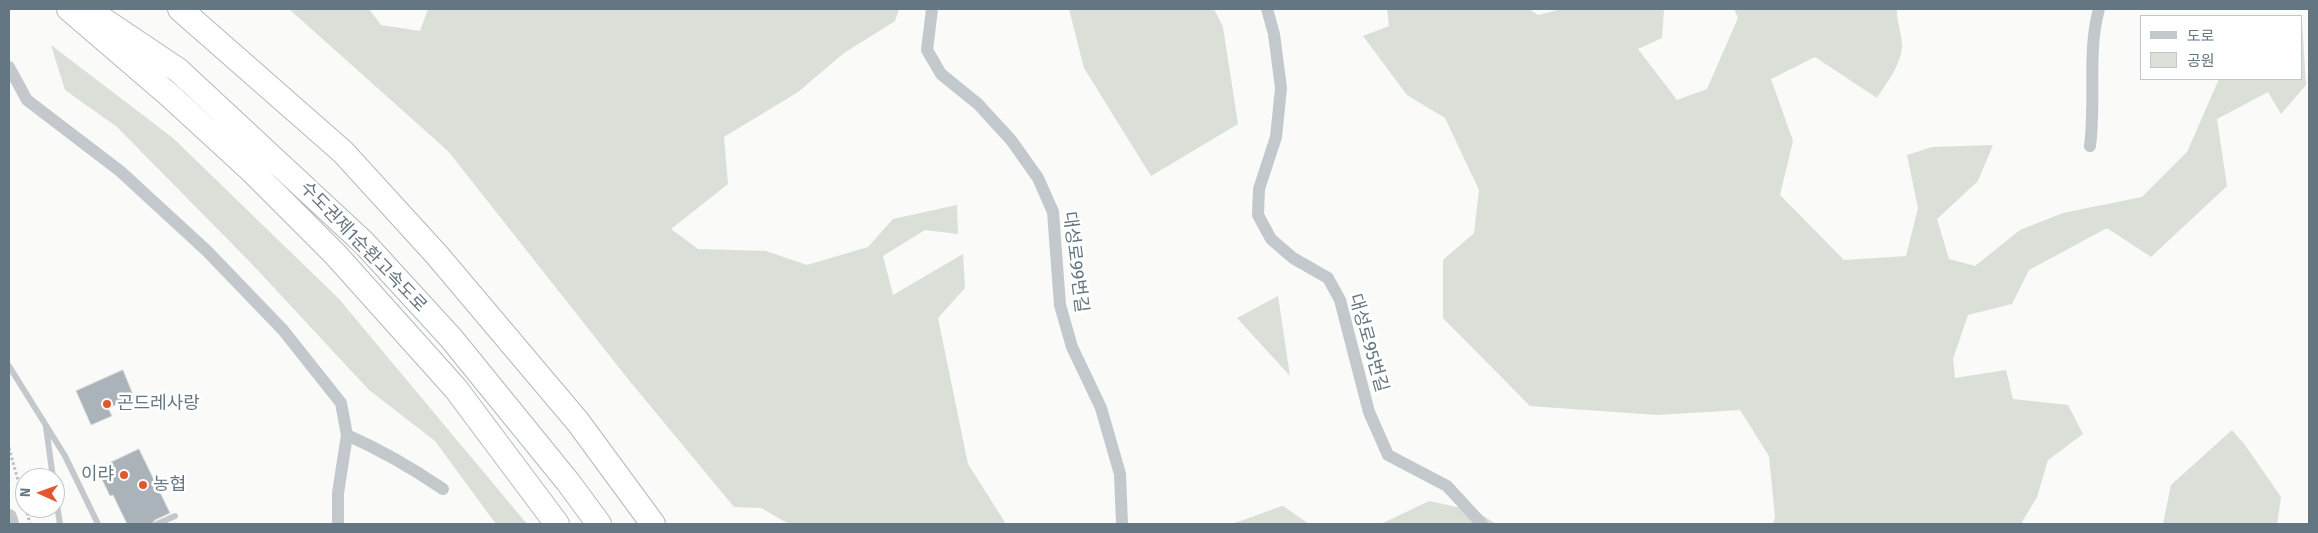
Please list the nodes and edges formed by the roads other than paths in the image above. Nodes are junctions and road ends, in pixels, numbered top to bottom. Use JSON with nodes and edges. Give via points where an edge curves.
{"nodes":[{"id":1,"x":69,"y":9,"type":"edge"},
{"id":2,"x":87,"y":9,"type":"edge"},
{"id":3,"x":180,"y":9,"type":"edge"},
{"id":4,"x":932,"y":9,"type":"edge"},
{"id":5,"x":1267,"y":9,"type":"edge"},
{"id":6,"x":2099,"y":9,"type":"edge"},
{"id":7,"x":9,"y":67,"type":"edge"},
{"id":8,"x":2090,"y":146,"type":"dead end"},
{"id":9,"x":9,"y":366,"type":"edge"},
{"id":10,"x":46,"y":425,"type":"junction"},
{"id":11,"x":347,"y":435,"type":"junction"},
{"id":12,"x":52,"y":468,"type":"edge"},
{"id":13,"x":443,"y":489,"type":"dead end"},
{"id":14,"x":176,"y":516,"type":"dead end"},
{"id":15,"x":9,"y":518,"type":"edge"},
{"id":16,"x":11,"y":524,"type":"edge"},
{"id":17,"x":98,"y":524,"type":"edge"},
{"id":18,"x":157,"y":524,"type":"edge"},
{"id":19,"x":338,"y":524,"type":"edge"},
{"id":20,"x":557,"y":524,"type":"edge"},
{"id":21,"x":599,"y":524,"type":"edge"},
{"id":22,"x":653,"y":524,"type":"edge"},
{"id":23,"x":1122,"y":524,"type":"edge"},
{"id":24,"x":1482,"y":524,"type":"edge"}],
"edges":[{"from":1,"to":20,"type":"highway","name":"수도권제1순환고속도로","via":[[238,158],[335,254],[456,389]]},
{"from":2,"to":21,"type":"highway","name":"수도권제1순환고속도로","via":[[178,70],[364,243],[451,338]]},
{"from":3,"to":22,"type":"highway","via":[[343,152],[430,247],[578,422]]},
{"from":4,"to":23,"type":"street","name":"대성로99번길","via":[[927,50],[941,74],[978,104],[1012,140],[1038,178],[1053,212],[1060,305],[1072,347],[1101,408],[1120,474]]},
{"from":5,"to":24,"type":"street","name":"대성로95번길","via":[[1274,34],[1281,88],[1276,137],[1258,189],[1258,215],[1270,240],[1292,258],[1328,278],[1340,300],[1369,412],[1388,455],[1446,486]]},
{"from":6,"to":8,"type":"street","via":[[2094,26]]},
{"from":7,"to":11,"type":"street","via":[[27,100],[120,171],[207,251],[283,330],[341,403]]},
{"from":9,"to":10,"type":"lane"},
{"from":10,"to":12,"type":"lane"},
{"from":10,"to":17,"type":"lane"},
{"from":11,"to":13,"type":"street","via":[[413,468]]},
{"from":11,"to":19,"type":"street","via":[[338,493]]},
{"from":14,"to":18,"type":"lane"},
{"from":15,"to":16,"type":"street"}]}
